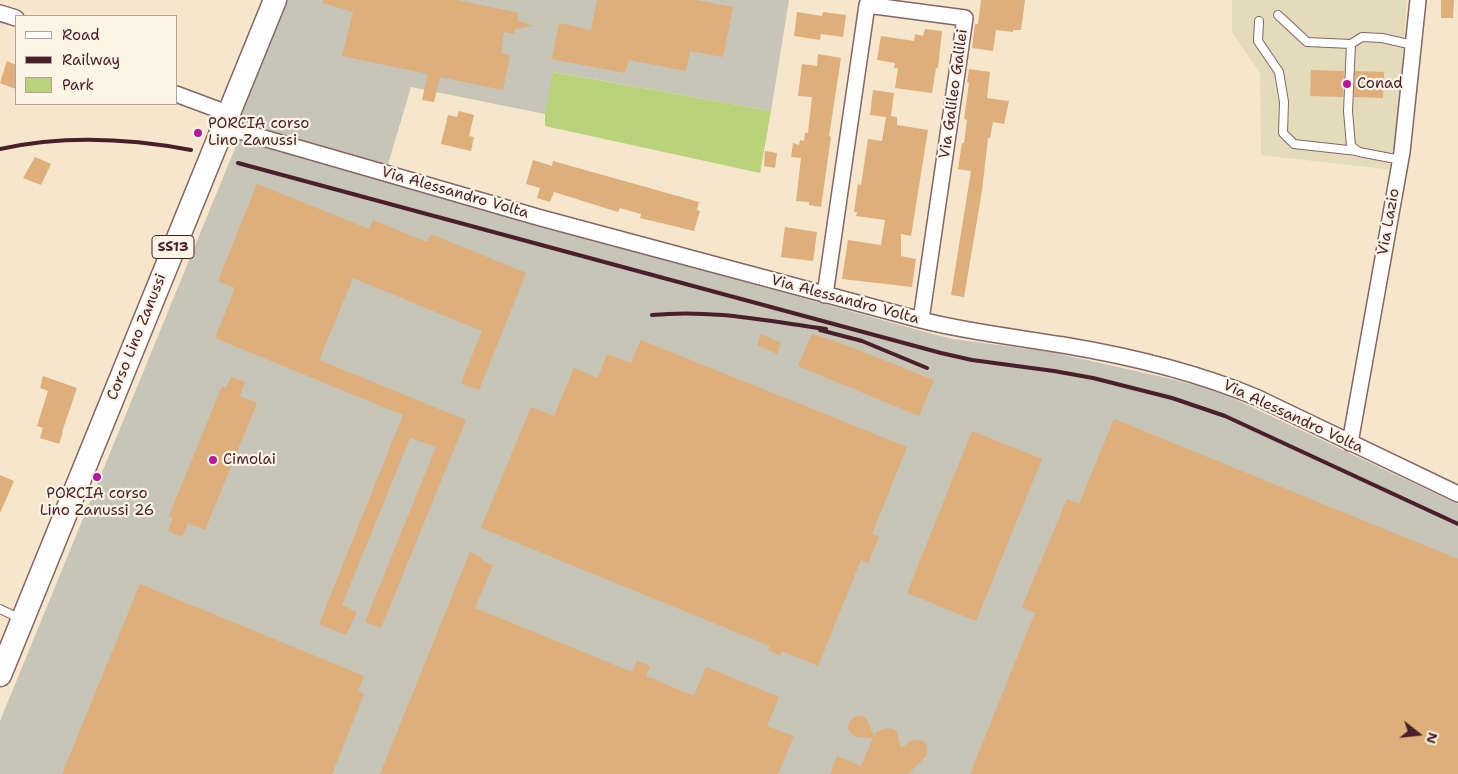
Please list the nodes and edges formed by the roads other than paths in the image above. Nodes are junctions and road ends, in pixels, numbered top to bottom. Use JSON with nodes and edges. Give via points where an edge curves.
{"nodes":[{"id":1,"x":275,"y":0,"type":"edge"},
{"id":2,"x":1418,"y":0,"type":"edge"},
{"id":3,"x":0,"y":13,"type":"edge"},
{"id":4,"x":1278,"y":15,"type":"dead end"},
{"id":5,"x":15,"y":18,"type":"edge"},
{"id":6,"x":1259,"y":21,"type":"dead end"},
{"id":7,"x":1350,"y":44,"type":"junction"},
{"id":8,"x":1413,"y":45,"type":"junction"},
{"id":9,"x":178,"y":95,"type":"edge"},
{"id":10,"x":225,"y":120,"type":"junction"},
{"id":11,"x":1359,"y":152,"type":"junction"},
{"id":12,"x":1401,"y":160,"type":"junction"},
{"id":13,"x":825,"y":295,"type":"junction"},
{"id":14,"x":920,"y":320,"type":"junction"},
{"id":15,"x":1350,"y":443,"type":"junction"},
{"id":16,"x":1458,"y":494,"type":"edge"},
{"id":17,"x":0,"y":609,"type":"edge"},
{"id":18,"x":23,"y":620,"type":"junction"},
{"id":19,"x":0,"y":675,"type":"edge"}],
"edges":[{"from":1,"to":10,"type":"main road","name":"Corso Lino Zanussi","number":"SS13"},
{"from":2,"to":8,"type":"street","name":"Via Lazio"},
{"from":3,"to":5,"type":"street"},
{"from":4,"to":7,"type":"lane","via":[[1307,42]]},
{"from":6,"to":11,"type":"lane","via":[[1258,41],[1280,72],[1283,132],[1294,144]]},
{"from":7,"to":8,"type":"lane","via":[[1362,37]]},
{"from":7,"to":11,"type":"lane","via":[[1348,111],[1351,146]]},
{"from":8,"to":12,"type":"street","name":"Via Lazio"},
{"from":9,"to":10,"type":"street","name":"Via Alessandro Volta"},
{"from":10,"to":13,"type":"street","name":"Via Alessandro Volta","via":[[541,218]]},
{"from":10,"to":18,"type":"main road","name":"Corso Lino Zanussi","number":"SS13"},
{"from":11,"to":12,"type":"lane"},
{"from":12,"to":15,"type":"street","name":"Via Lazio"},
{"from":13,"to":14,"type":"street","name":"Via Alessandro Volta"},
{"from":13,"to":14,"type":"street","name":"Via Galileo Galilei","via":[[867,4],[965,18]]},
{"from":14,"to":15,"type":"street","name":"Via Alessandro Volta","via":[[958,330],[1130,358],[1192,374],[1250,395]]},
{"from":15,"to":16,"type":"street","name":"Via Alessandro Volta"},
{"from":17,"to":18,"type":"lane"},
{"from":18,"to":19,"type":"main road","name":"Corso Lino Zanussi","number":"SS13"}]}
